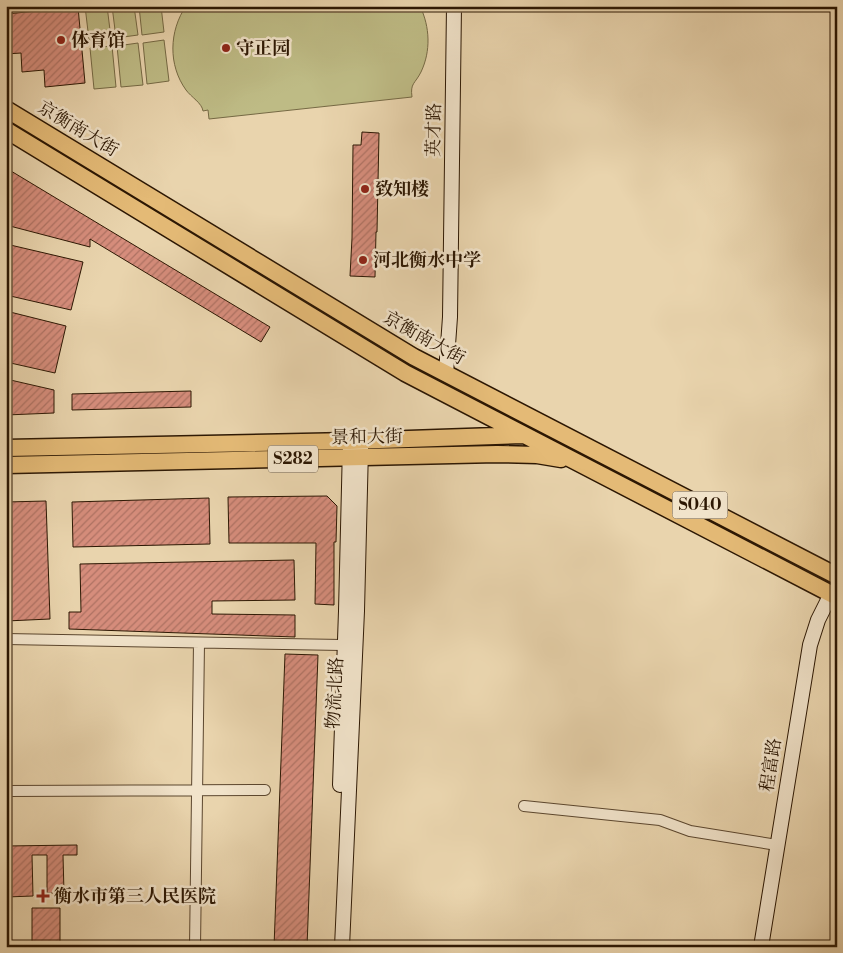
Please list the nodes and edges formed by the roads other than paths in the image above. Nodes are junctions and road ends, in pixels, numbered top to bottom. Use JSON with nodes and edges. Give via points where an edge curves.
{"nodes":[{"id":1,"x":454,"y":6,"type":"edge"},
{"id":2,"x":6,"y":109,"type":"edge"},
{"id":3,"x":6,"y":130,"type":"edge"},
{"id":4,"x":446,"y":374,"type":"junction"},
{"id":5,"x":562,"y":434,"type":"junction"},
{"id":6,"x":525,"y":435,"type":"junction"},
{"id":7,"x":356,"y":440,"type":"junction"},
{"id":8,"x":6,"y":448,"type":"edge"},
{"id":9,"x":356,"y":458,"type":"junction"},
{"id":10,"x":579,"y":463,"type":"junction"},
{"id":11,"x":6,"y":466,"type":"edge"},
{"id":12,"x":837,"y":576,"type":"edge"},
{"id":13,"x":834,"y":595,"type":"edge"},
{"id":14,"x":6,"y":640,"type":"edge"},
{"id":15,"x":199,"y":643,"type":"junction"},
{"id":16,"x":342,"y":645,"type":"dead end"},
{"id":17,"x":265,"y":790,"type":"dead end"},
{"id":18,"x":6,"y":791,"type":"edge"},
{"id":19,"x":197,"y":791,"type":"junction"},
{"id":20,"x":524,"y":806,"type":"dead end"},
{"id":21,"x":778,"y":845,"type":"junction"},
{"id":22,"x":195,"y":947,"type":"edge"},
{"id":23,"x":334,"y":947,"type":"edge"},
{"id":24,"x":342,"y":947,"type":"edge"},
{"id":25,"x":761,"y":947,"type":"edge"}],
"edges":[{"from":1,"to":4,"type":"street","name":"英才路","via":[[450,317]]},
{"from":2,"to":4,"type":"main road","name":"京衡南大街"},
{"from":3,"to":6,"type":"main road","via":[[405,373]]},
{"from":4,"to":5,"type":"main road","name":"京衡南大街"},
{"from":5,"to":6,"type":"main road","name":"景和大街","number":"S282"},
{"from":5,"to":12,"type":"main road","name":"京衡南大街","number":"S040"},
{"from":6,"to":7,"type":"main road","name":"景和大街","number":"S282"},
{"from":6,"to":10,"type":"main road"},
{"from":7,"to":8,"type":"main road","name":"景和大街","number":"S282"},
{"from":7,"to":9,"type":"street","name":"物流北路"},
{"from":9,"to":10,"type":"main road","name":"景和大街","number":"S282","via":[[497,454],[537,455]]},
{"from":9,"to":11,"type":"main road","name":"景和大街","number":"S282"},
{"from":9,"to":23,"type":"street","name":"物流北路","via":[[346,610]]},
{"from":9,"to":24,"type":"street","name":"物流北路","via":[[357,620]]},
{"from":10,"to":13,"type":"main road","number":"S040"},
{"from":13,"to":21,"type":"street","name":"程富路","via":[[818,620],[810,645]]},
{"from":14,"to":15,"type":"street"},
{"from":15,"to":16,"type":"street"},
{"from":15,"to":19,"type":"street"},
{"from":17,"to":19,"type":"street"},
{"from":18,"to":19,"type":"street"},
{"from":19,"to":22,"type":"street"},
{"from":20,"to":21,"type":"street","via":[[660,820],[690,831]]},
{"from":21,"to":25,"type":"street","name":"程富路"}]}
